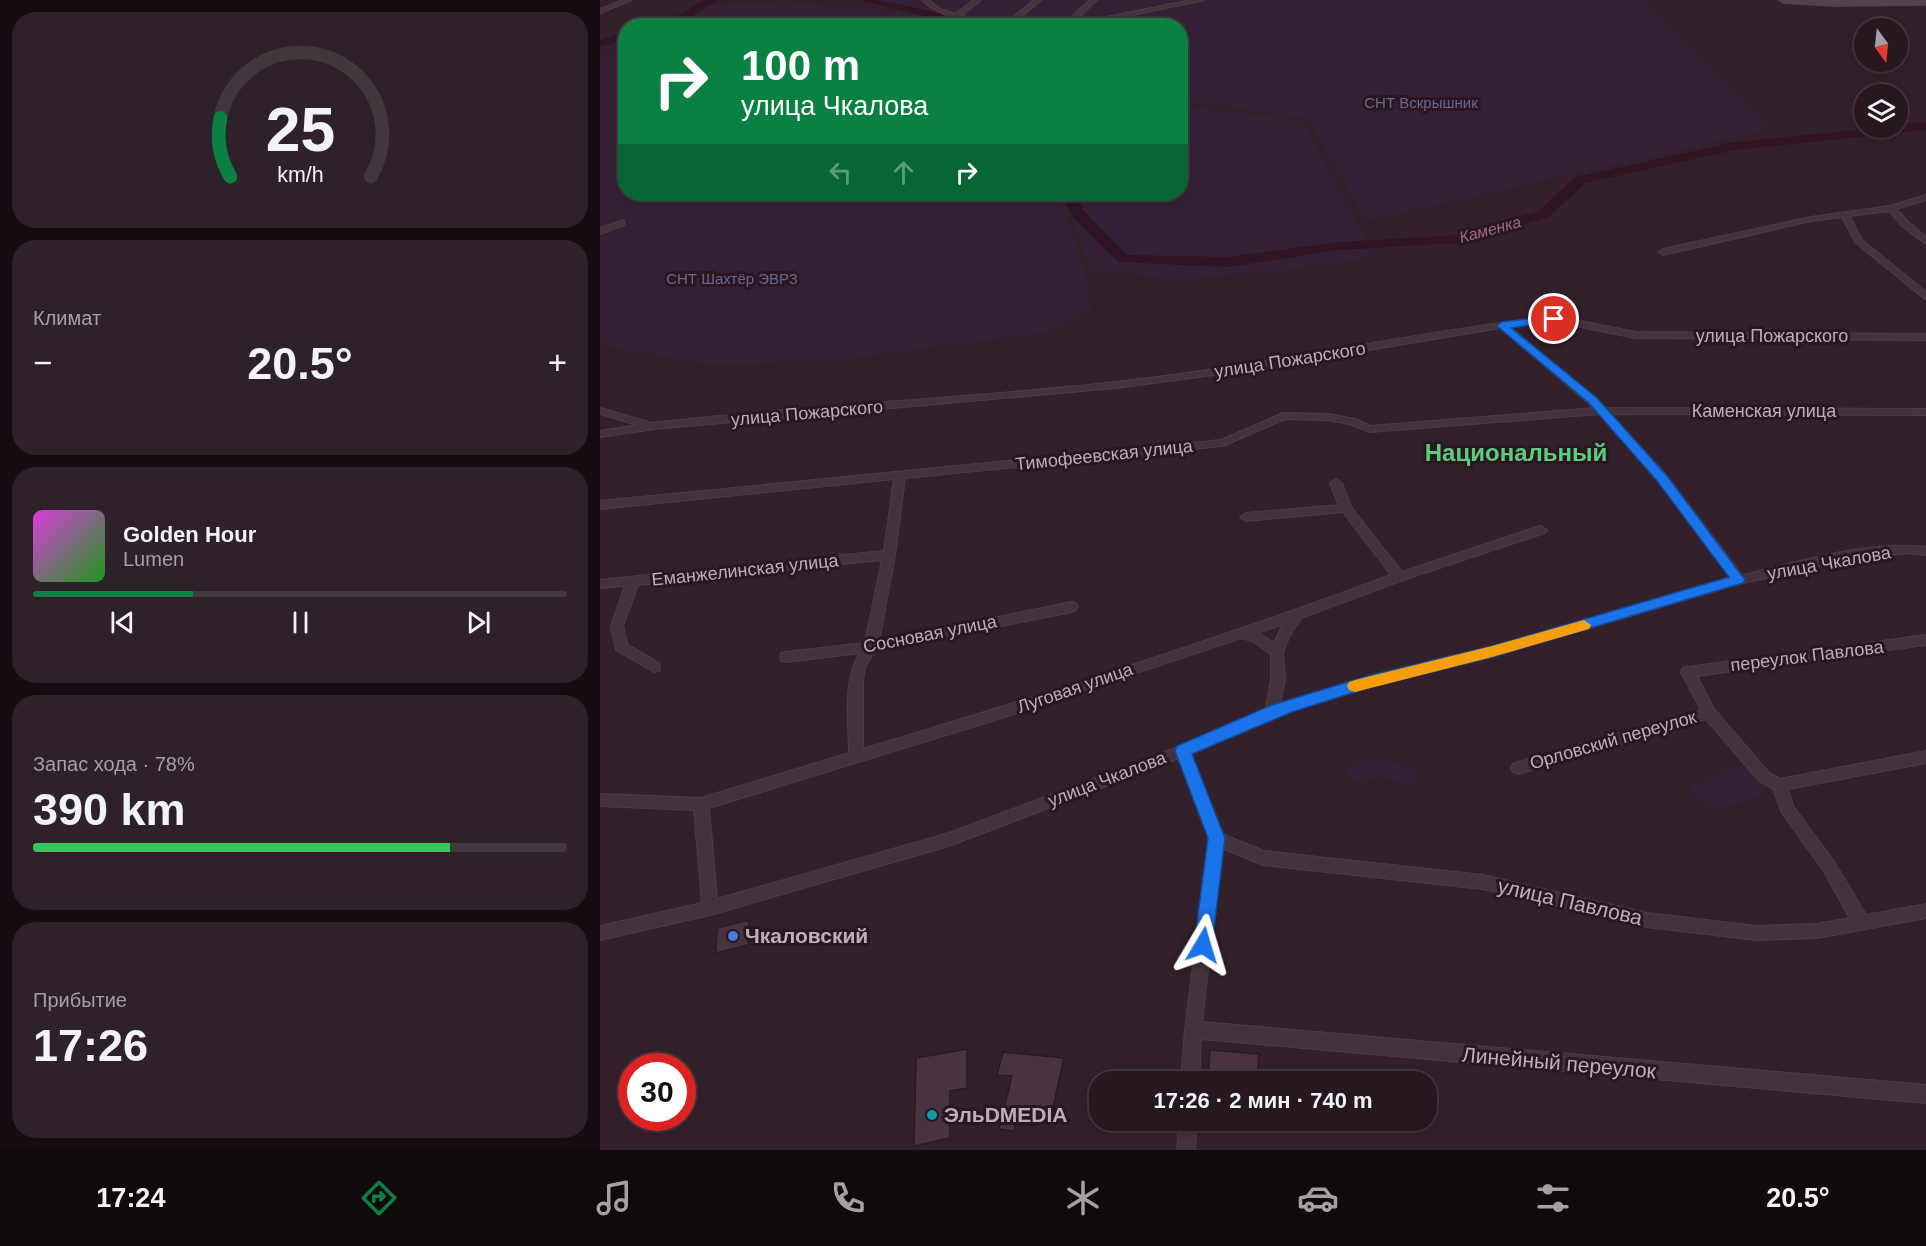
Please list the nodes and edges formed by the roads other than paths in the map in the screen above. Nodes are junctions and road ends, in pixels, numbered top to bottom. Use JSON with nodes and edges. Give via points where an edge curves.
{"nodes":[{"id":1,"x":629,"y":0,"type":"edge"},
{"id":2,"x":926,"y":0,"type":"edge"},
{"id":3,"x":978,"y":0,"type":"edge"},
{"id":4,"x":1038,"y":0,"type":"edge"},
{"id":5,"x":1094,"y":0,"type":"edge"},
{"id":6,"x":1152,"y":0,"type":"edge"},
{"id":7,"x":1201,"y":0,"type":"edge"},
{"id":8,"x":1783,"y":0,"type":"edge"},
{"id":9,"x":1926,"y":2,"type":"edge"},
{"id":10,"x":1142,"y":10,"type":"junction"},
{"id":11,"x":600,"y":11,"type":"edge"},
{"id":12,"x":956,"y":16,"type":"junction"},
{"id":13,"x":971,"y":18,"type":"edge"},
{"id":14,"x":1016,"y":18,"type":"edge"},
{"id":15,"x":1075,"y":18,"type":"edge"},
{"id":16,"x":1104,"y":18,"type":"edge"},
{"id":17,"x":1926,"y":197,"type":"edge"},
{"id":18,"x":1891,"y":208,"type":"junction"},
{"id":19,"x":1844,"y":214,"type":"junction"},
{"id":20,"x":621,"y":223,"type":"dead end"},
{"id":21,"x":600,"y":231,"type":"edge"},
{"id":22,"x":1926,"y":241,"type":"edge"},
{"id":23,"x":1663,"y":252,"type":"dead end"},
{"id":24,"x":1926,"y":297,"type":"edge"},
{"id":25,"x":1502,"y":326,"type":"junction"},
{"id":26,"x":1926,"y":337,"type":"edge"},
{"id":27,"x":600,"y":411,"type":"edge"},
{"id":28,"x":1602,"y":411,"type":"junction"},
{"id":29,"x":1926,"y":412,"type":"edge"},
{"id":30,"x":654,"y":426,"type":"junction"},
{"id":31,"x":600,"y":434,"type":"edge"},
{"id":32,"x":900,"y":474,"type":"junction"},
{"id":33,"x":1336,"y":483,"type":"dead end"},
{"id":34,"x":600,"y":505,"type":"edge"},
{"id":35,"x":1346,"y":508,"type":"junction"},
{"id":36,"x":1246,"y":517,"type":"dead end"},
{"id":37,"x":1541,"y":530,"type":"dead end"},
{"id":38,"x":1926,"y":550,"type":"edge"},
{"id":39,"x":889,"y":555,"type":"junction"},
{"id":40,"x":1399,"y":577,"type":"junction"},
{"id":41,"x":1738,"y":580,"type":"junction"},
{"id":42,"x":633,"y":581,"type":"junction"},
{"id":43,"x":600,"y":584,"type":"edge"},
{"id":44,"x":1072,"y":607,"type":"dead end"},
{"id":45,"x":1297,"y":615,"type":"junction"},
{"id":46,"x":1238,"y":634,"type":"junction"},
{"id":47,"x":1926,"y":640,"type":"edge"},
{"id":48,"x":871,"y":646,"type":"junction"},
{"id":49,"x":1278,"y":652,"type":"junction"},
{"id":50,"x":786,"y":657,"type":"dead end"},
{"id":51,"x":654,"y":667,"type":"dead end"},
{"id":52,"x":1272,"y":712,"type":"junction"},
{"id":53,"x":1709,"y":713,"type":"junction"},
{"id":54,"x":1183,"y":751,"type":"junction"},
{"id":55,"x":856,"y":757,"type":"junction"},
{"id":56,"x":1926,"y":757,"type":"edge"},
{"id":57,"x":1518,"y":768,"type":"dead end"},
{"id":58,"x":1779,"y":785,"type":"junction"},
{"id":59,"x":600,"y":800,"type":"edge"},
{"id":60,"x":701,"y":804,"type":"junction"},
{"id":61,"x":1216,"y":838,"type":"junction"},
{"id":62,"x":710,"y":908,"type":"junction"},
{"id":63,"x":1926,"y":911,"type":"edge"},
{"id":64,"x":1862,"y":923,"type":"junction"},
{"id":65,"x":600,"y":933,"type":"edge"},
{"id":66,"x":1193,"y":1030,"type":"junction"},
{"id":67,"x":1191,"y":1071,"type":"edge"},
{"id":68,"x":1926,"y":1094,"type":"edge"},
{"id":69,"x":1187,"y":1131,"type":"edge"},
{"id":70,"x":1186,"y":1150,"type":"edge"}],
"edges":[{"from":1,"to":11,"type":"street"},
{"from":2,"to":12,"type":"street","via":[[938,10]]},
{"from":3,"to":12,"type":"street"},
{"from":4,"to":14,"type":"street"},
{"from":5,"to":15,"type":"street"},
{"from":6,"to":10,"type":"street"},
{"from":7,"to":10,"type":"street"},
{"from":8,"to":9,"type":"main road"},
{"from":10,"to":16,"type":"street"},
{"from":12,"to":13,"type":"street"},
{"from":17,"to":18,"type":"street"},
{"from":18,"to":19,"type":"street"},
{"from":18,"to":22,"type":"street"},
{"from":19,"to":23,"type":"street"},
{"from":19,"to":24,"type":"street","via":[[1859,241]]},
{"from":20,"to":21,"type":"street"},
{"from":25,"to":26,"type":"street","name":"улица Пожарского","via":[[1554,319],[1636,335]]},
{"from":25,"to":28,"type":"street"},
{"from":25,"to":30,"type":"street","name":"улица Пожарского","via":[[1116,385]]},
{"from":27,"to":30,"type":"street","name":"улица Пожарского"},
{"from":28,"to":29,"type":"street","name":"Каменская улица"},
{"from":28,"to":32,"type":"street","name":"Тимофеевская улица","via":[[1370,429],[1328,417],[1283,416],[1223,443]]},
{"from":28,"to":41,"type":"street","via":[[1663,479]]},
{"from":30,"to":31,"type":"street","name":"улица Пожарского"},
{"from":32,"to":34,"type":"street","name":"Тимофеевская улица"},
{"from":32,"to":39,"type":"street"},
{"from":33,"to":35,"type":"street"},
{"from":35,"to":36,"type":"street"},
{"from":35,"to":40,"type":"street"},
{"from":37,"to":40,"type":"street","name":"Луговая улица"},
{"from":38,"to":41,"type":"street","name":"улица Чкалова","via":[[1852,555]]},
{"from":39,"to":42,"type":"street","name":"Еманжелинская улица"},
{"from":39,"to":48,"type":"street"},
{"from":40,"to":45,"type":"street","name":"Луговая улица"},
{"from":41,"to":52,"type":"street","name":"улица Чкалова"},
{"from":42,"to":43,"type":"street","name":"Еманжелинская улица"},
{"from":42,"to":51,"type":"street","via":[[616,626],[621,647]]},
{"from":44,"to":48,"type":"street","name":"Сосновая улица"},
{"from":45,"to":46,"type":"street","name":"Луговая улица"},
{"from":45,"to":49,"type":"street","via":[[1284,633]]},
{"from":46,"to":49,"type":"street","via":[[1256,637]]},
{"from":46,"to":55,"type":"street","name":"Луговая улица"},
{"from":47,"to":53,"type":"street","name":"переулок Павлова","via":[[1688,672]]},
{"from":48,"to":50,"type":"street","name":"Сосновая улица"},
{"from":48,"to":55,"type":"street","via":[[859,666],[856,681]]},
{"from":49,"to":52,"type":"street"},
{"from":52,"to":54,"type":"street","name":"улица Чкалова"},
{"from":53,"to":57,"type":"street","name":"Орловский переулок"},
{"from":53,"to":58,"type":"street","via":[[1764,777]]},
{"from":54,"to":61,"type":"street"},
{"from":54,"to":62,"type":"street","name":"улица Чкалова","via":[[949,839]]},
{"from":55,"to":60,"type":"street","name":"Луговая улица"},
{"from":56,"to":58,"type":"street"},
{"from":58,"to":64,"type":"street","via":[[1787,809],[1828,865]]},
{"from":59,"to":60,"type":"street","name":"Луговая улица"},
{"from":60,"to":62,"type":"street"},
{"from":61,"to":64,"type":"street","name":"улица Павлова","via":[[1263,858],[1483,882],[1647,920],[1756,933],[1817,931]]},
{"from":61,"to":66,"type":"street"},
{"from":62,"to":65,"type":"street","name":"улица Чкалова"},
{"from":63,"to":64,"type":"street","name":"улица Павлова"},
{"from":66,"to":67,"type":"street"},
{"from":66,"to":68,"type":"street","name":"Линейный переулок"},
{"from":69,"to":70,"type":"street"}]}
